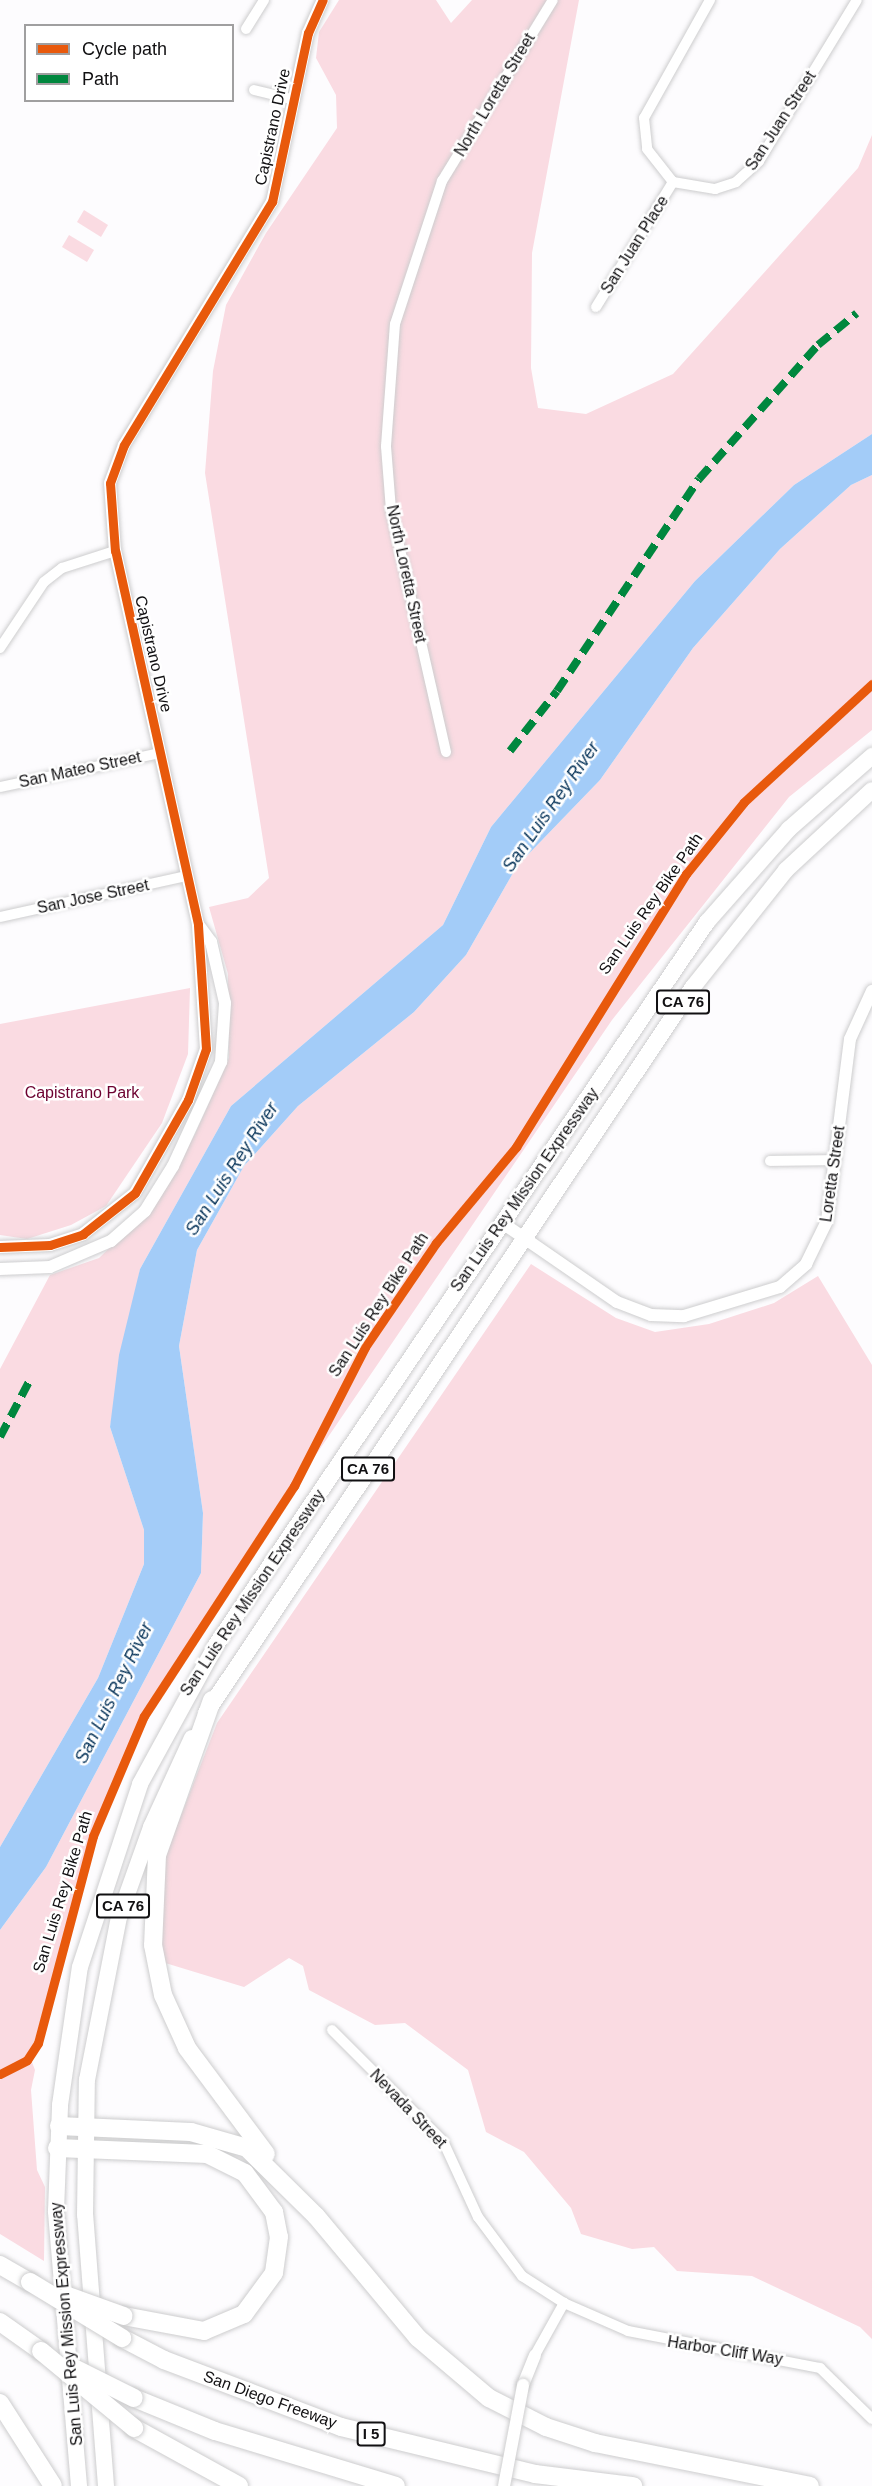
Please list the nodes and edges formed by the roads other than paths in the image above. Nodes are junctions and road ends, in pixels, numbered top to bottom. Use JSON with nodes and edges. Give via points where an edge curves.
{"nodes":[{"id":1,"x":264,"y":0,"type":"edge"},
{"id":2,"x":323,"y":0,"type":"edge"},
{"id":3,"x":553,"y":0,"type":"edge"},
{"id":4,"x":710,"y":0,"type":"edge"},
{"id":5,"x":857,"y":0,"type":"edge"},
{"id":6,"x":246,"y":29,"type":"dead end"},
{"id":7,"x":254,"y":90,"type":"dead end"},
{"id":8,"x":295,"y":100,"type":"junction"},
{"id":9,"x":673,"y":182,"type":"junction"},
{"id":10,"x":596,"y":307,"type":"dead end"},
{"id":11,"x":115,"y":551,"type":"junction"},
{"id":12,"x":0,"y":648,"type":"edge"},
{"id":13,"x":446,"y":752,"type":"dead end"},
{"id":14,"x":160,"y":753,"type":"junction"},
{"id":15,"x":872,"y":756,"type":"edge"},
{"id":16,"x":0,"y":787,"type":"edge"},
{"id":17,"x":872,"y":790,"type":"edge"},
{"id":18,"x":187,"y":876,"type":"junction"},
{"id":19,"x":0,"y":917,"type":"edge"},
{"id":20,"x":198,"y":924,"type":"junction"},
{"id":21,"x":872,"y":991,"type":"edge"},
{"id":22,"x":836,"y":1160,"type":"junction"},
{"id":23,"x":770,"y":1161,"type":"dead end"},
{"id":24,"x":501,"y":1222,"type":"junction"},
{"id":25,"x":524,"y":1239,"type":"junction"},
{"id":26,"x":0,"y":1247,"type":"edge"},
{"id":27,"x":0,"y":1269,"type":"edge"},
{"id":28,"x":212,"y":1700,"type":"junction"},
{"id":29,"x":332,"y":2030,"type":"dead end"},
{"id":30,"x":58,"y":2126,"type":"junction"},
{"id":31,"x":84,"y":2127,"type":"junction"},
{"id":32,"x":57,"y":2148,"type":"junction"},
{"id":33,"x":84,"y":2149,"type":"junction"},
{"id":34,"x":316,"y":2216,"type":"junction"},
{"id":35,"x":0,"y":2265,"type":"edge"},
{"id":36,"x":30,"y":2282,"type":"junction"},
{"id":37,"x":564,"y":2303,"type":"junction"},
{"id":38,"x":0,"y":2322,"type":"edge"},
{"id":39,"x":41,"y":2351,"type":"junction"},
{"id":40,"x":536,"y":2355,"type":"joint"},
{"id":41,"x":0,"y":2403,"type":"edge"},
{"id":42,"x":872,"y":2419,"type":"edge"},
{"id":43,"x":53,"y":2486,"type":"edge"},
{"id":44,"x":79,"y":2486,"type":"edge"},
{"id":45,"x":106,"y":2486,"type":"edge"},
{"id":46,"x":239,"y":2486,"type":"edge"},
{"id":47,"x":396,"y":2486,"type":"edge"},
{"id":48,"x":504,"y":2486,"type":"edge"},
{"id":49,"x":633,"y":2486,"type":"edge"},
{"id":50,"x":810,"y":2486,"type":"edge"}],
"edges":[{"from":1,"to":6,"type":"street"},
{"from":2,"to":8,"type":"street","name":"Capistrano Drive","via":[[308,33]]},
{"from":3,"to":13,"type":"street","name":"North Loretta Street","via":[[442,181],[395,324],[386,446],[391,510]]},
{"from":4,"to":9,"type":"street","via":[[644,118],[647,149]]},
{"from":5,"to":9,"type":"street","name":"San Juan Street","via":[[747,175],[715,189]]},
{"from":7,"to":8,"type":"street"},
{"from":8,"to":11,"type":"street","name":"Capistrano Drive","via":[[272,202],[124,446],[108,507]]},
{"from":9,"to":10,"type":"street","name":"San Juan Place"},
{"from":11,"to":12,"type":"street","via":[[63,568],[44,582]]},
{"from":11,"to":14,"type":"street","name":"Capistrano Drive"},
{"from":14,"to":16,"type":"street","name":"San Mateo Street"},
{"from":14,"to":18,"type":"street","name":"Capistrano Drive"},
{"from":15,"to":24,"type":"highway","name":"San Luis Rey Mission Expressway","number":"CA 76","via":[[789,829],[706,922]]},
{"from":17,"to":25,"type":"highway","name":"San Luis Rey Mission Expressway","number":"CA 76","via":[[747,914]]},
{"from":18,"to":19,"type":"street","name":"San Jose Street"},
{"from":18,"to":20,"type":"street","name":"Capistrano Drive"},
{"from":20,"to":26,"type":"street","name":"Capistrano Drive","via":[[206,1049],[162,1150],[135,1193],[83,1234],[50,1245]]},
{"from":20,"to":27,"type":"street","name":"Capistrano Drive","via":[[212,942],[225,1003],[221,1062],[173,1166],[145,1211],[111,1241],[50,1267]]},
{"from":21,"to":22,"type":"street","name":"Loretta Street","via":[[850,1038]]},
{"from":22,"to":23,"type":"street"},
{"from":22,"to":25,"type":"street","name":"Loretta Street","via":[[827,1221],[806,1264],[780,1287],[717,1309],[684,1316],[634,1310]]},
{"from":24,"to":25,"type":"street","name":"Loretta Street"},
{"from":24,"to":30,"type":"highway","name":"San Luis Rey Mission Expressway","number":"CA 76","via":[[216,1645],[151,1761],[112,1857],[80,1967]]},
{"from":25,"to":28,"type":"highway","name":"San Luis Rey Mission Expressway","number":"CA 76"},
{"from":28,"to":31,"type":"highway","number":"CA 76","via":[[169,1785],[119,1917],[94,2031]]},
{"from":28,"to":34,"type":"highway","via":[[157,1855],[151,1924],[156,1967],[172,2019],[203,2076]]},
{"from":29,"to":37,"type":"street","name":"Nevada Street","via":[[443,2141],[478,2217],[522,2276]]},
{"from":30,"to":31,"type":"highway"},
{"from":30,"to":32,"type":"highway","name":"San Luis Rey Mission Expressway","number":"CA 76"},
{"from":31,"to":33,"type":"highway","name":"San Luis Rey Mission Expressway","number":"CA 76"},
{"from":31,"to":34,"type":"highway","via":[[220,2137],[270,2166]]},
{"from":32,"to":33,"type":"highway"},
{"from":32,"to":44,"type":"highway","name":"San Luis Rey Mission Expressway","number":"CA 76","via":[[56,2211]]},
{"from":33,"to":36,"type":"highway","bridge":true,"via":[[207,2154],[245,2173],[274,2212],[279,2244],[273,2272],[244,2314],[204,2331],[124,2316]]},
{"from":33,"to":45,"type":"highway","name":"San Luis Rey Mission Expressway","number":"CA 76"},
{"from":34,"to":50,"type":"highway","via":[[418,2338],[489,2398],[546,2427],[595,2443]]},
{"from":35,"to":36,"type":"highway","name":"San Diego Freeway","number":"I 5"},
{"from":36,"to":49,"type":"highway","name":"San Diego Freeway","number":"I 5","bridge":true,"via":[[122,2338],[174,2364],[341,2427],[535,2474]]},
{"from":37,"to":40,"type":"street"},
{"from":37,"to":42,"type":"street","name":"Harbor Cliff Way","via":[[657,2340],[820,2368]]},
{"from":38,"to":39,"type":"highway"},
{"from":39,"to":46,"type":"highway","bridge":true,"via":[[134,2428]]},
{"from":39,"to":47,"type":"highway","bridge":true,"via":[[135,2398],[215,2431]]},
{"from":40,"to":48,"type":"street","bridge":true,"via":[[523,2385]]},
{"from":41,"to":43,"type":"highway"}]}
